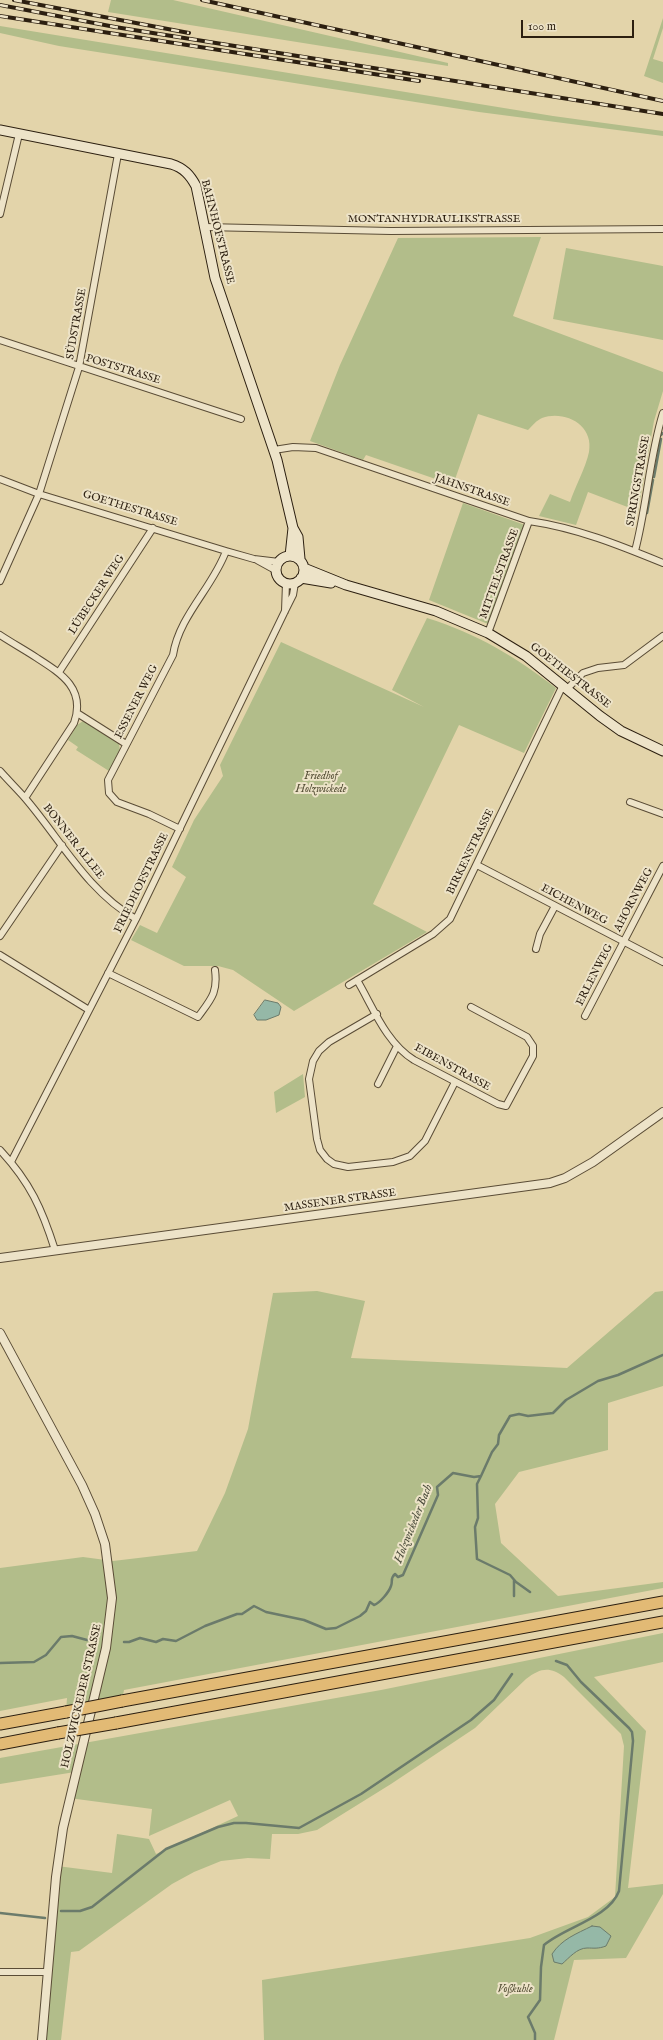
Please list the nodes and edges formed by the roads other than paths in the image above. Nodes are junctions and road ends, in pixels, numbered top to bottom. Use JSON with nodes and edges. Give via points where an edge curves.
{"nodes":[{"id":1,"x":0,"y":130,"type":"edge"},
{"id":2,"x":19,"y":134,"type":"junction"},
{"id":3,"x":118,"y":154,"type":"junction"},
{"id":4,"x":0,"y":214,"type":"edge"},
{"id":5,"x":204,"y":227,"type":"junction"},
{"id":6,"x":663,"y":229,"type":"edge"},
{"id":7,"x":0,"y":340,"type":"edge"},
{"id":8,"x":80,"y":367,"type":"junction"},
{"id":9,"x":663,"y":413,"type":"edge"},
{"id":10,"x":241,"y":419,"type":"dead end"},
{"id":11,"x":274,"y":450,"type":"junction"},
{"id":12,"x":0,"y":479,"type":"edge"},
{"id":13,"x":38,"y":494,"type":"junction"},
{"id":14,"x":529,"y":521,"type":"junction"},
{"id":15,"x":153,"y":528,"type":"junction"},
{"id":16,"x":293,"y":528,"type":"junction"},
{"id":17,"x":226,"y":550,"type":"junction"},
{"id":18,"x":635,"y":551,"type":"junction"},
{"id":19,"x":290,"y":556,"type":"junction"},
{"id":20,"x":254,"y":559,"type":"junction"},
{"id":21,"x":300,"y":560,"type":"junction"},
{"id":22,"x":279,"y":562,"type":"junction"},
{"id":23,"x":663,"y":563,"type":"edge"},
{"id":24,"x":304,"y":568,"type":"junction"},
{"id":25,"x":276,"y":571,"type":"junction"},
{"id":26,"x":298,"y":581,"type":"junction"},
{"id":27,"x":0,"y":582,"type":"edge"},
{"id":28,"x":286,"y":583,"type":"junction"},
{"id":29,"x":346,"y":586,"type":"junction"},
{"id":30,"x":285,"y":611,"type":"junction"},
{"id":31,"x":488,"y":633,"type":"junction"},
{"id":32,"x":0,"y":635,"type":"edge"},
{"id":33,"x":663,"y":636,"type":"edge"},
{"id":34,"x":59,"y":672,"type":"junction"},
{"id":35,"x":565,"y":687,"type":"junction"},
{"id":36,"x":77,"y":713,"type":"junction"},
{"id":37,"x":126,"y":744,"type":"junction"},
{"id":38,"x":663,"y":751,"type":"edge"},
{"id":39,"x":0,"y":771,"type":"edge"},
{"id":40,"x":25,"y":798,"type":"junction"},
{"id":41,"x":630,"y":802,"type":"dead end"},
{"id":42,"x":663,"y":814,"type":"edge"},
{"id":43,"x":180,"y":829,"type":"junction"},
{"id":44,"x":62,"y":845,"type":"junction"},
{"id":45,"x":477,"y":865,"type":"junction"},
{"id":46,"x":663,"y":866,"type":"edge"},
{"id":47,"x":555,"y":906,"type":"junction"},
{"id":48,"x":136,"y":919,"type":"junction"},
{"id":49,"x":0,"y":936,"type":"edge"},
{"id":50,"x":623,"y":942,"type":"junction"},
{"id":51,"x":536,"y":949,"type":"dead end"},
{"id":52,"x":0,"y":955,"type":"edge"},
{"id":53,"x":663,"y":962,"type":"edge"},
{"id":54,"x":215,"y":970,"type":"dead end"},
{"id":55,"x":108,"y":974,"type":"junction"},
{"id":56,"x":358,"y":980,"type":"junction"},
{"id":57,"x":349,"y":985,"type":"dead end"},
{"id":58,"x":471,"y":1007,"type":"dead end"},
{"id":59,"x":89,"y":1010,"type":"junction"},
{"id":60,"x":377,"y":1014,"type":"junction"},
{"id":61,"x":585,"y":1016,"type":"dead end"},
{"id":62,"x":397,"y":1046,"type":"junction"},
{"id":63,"x":455,"y":1082,"type":"junction"},
{"id":64,"x":378,"y":1084,"type":"dead end"},
{"id":65,"x":663,"y":1112,"type":"edge"},
{"id":66,"x":0,"y":1150,"type":"edge"},
{"id":67,"x":11,"y":1162,"type":"junction"},
{"id":68,"x":55,"y":1250,"type":"junction"},
{"id":69,"x":0,"y":1258,"type":"edge"},
{"id":70,"x":0,"y":1333,"type":"edge"},
{"id":71,"x":663,"y":1602,"type":"edge"},
{"id":72,"x":663,"y":1622,"type":"edge"},
{"id":73,"x":0,"y":1724,"type":"edge"},
{"id":74,"x":0,"y":1744,"type":"edge"},
{"id":75,"x":0,"y":1972,"type":"edge"},
{"id":76,"x":47,"y":1972,"type":"junction"},
{"id":77,"x":42,"y":2040,"type":"edge"}],
"edges":[{"from":1,"to":2,"type":"main road","name":"BAHNHOFSTRASSE"},
{"from":2,"to":3,"type":"main road","name":"BAHNHOFSTRASSE"},
{"from":2,"to":4,"type":"street"},
{"from":3,"to":5,"type":"main road","name":"BAHNHOFSTRASSE","via":[[171,164],[186,171],[196,186]]},
{"from":3,"to":8,"type":"street","name":"SÜDSTRASSE"},
{"from":5,"to":6,"type":"street","name":"MONTANHYDRAULIKSTRASSE","via":[[391,231]]},
{"from":5,"to":11,"type":"main road","name":"BAHNHOFSTRASSE","via":[[215,278]]},
{"from":7,"to":8,"type":"street","name":"POSTSTRASSE"},
{"from":8,"to":10,"type":"street","name":"POSTSTRASSE"},
{"from":8,"to":13,"type":"street","name":"SÜDSTRASSE"},
{"from":9,"to":18,"type":"street","name":"SPRINGSTRASSE"},
{"from":11,"to":14,"type":"street","name":"JAHNSTRASSE","via":[[293,447],[316,448]]},
{"from":11,"to":16,"type":"main road","name":"BAHNHOFSTRASSE"},
{"from":12,"to":13,"type":"street","name":"GOETHESTRASSE"},
{"from":13,"to":15,"type":"street","name":"GOETHESTRASSE"},
{"from":13,"to":27,"type":"street","name":"SÜDSTRASSE"},
{"from":14,"to":18,"type":"street","name":"JAHNSTRASSE","via":[[574,529]]},
{"from":14,"to":31,"type":"street","name":"MITTELSTRASSE"},
{"from":15,"to":17,"type":"street","name":"GOETHESTRASSE"},
{"from":15,"to":34,"type":"street","name":"LÜBECKER WEG"},
{"from":16,"to":19,"type":"main road","name":"BAHNHOFSTRASSE"},
{"from":16,"to":21,"type":"main road","name":"BAHNHOFSTRASSE","via":[[298,537]]},
{"from":17,"to":20,"type":"street","name":"GOETHESTRASSE"},
{"from":17,"to":37,"type":"street","name":"ESSENER WEG","via":[[220,567],[175,640],[173,655]]},
{"from":18,"to":23,"type":"street","name":"JAHNSTRASSE"},
{"from":19,"to":21,"type":"main road"},
{"from":19,"to":22,"type":"main road"},
{"from":20,"to":22,"type":"street","name":"GOETHESTRASSE"},
{"from":20,"to":25,"type":"street","name":"GOETHESTRASSE"},
{"from":21,"to":24,"type":"main road"},
{"from":22,"to":25,"type":"main road"},
{"from":24,"to":26,"type":"main road"},
{"from":24,"to":29,"type":"main road","name":"GOETHESTRASSE"},
{"from":25,"to":28,"type":"main road","name":"GOETHESTRASSE"},
{"from":26,"to":28,"type":"main road","name":"GOETHESTRASSE"},
{"from":26,"to":29,"type":"main road","name":"GOETHESTRASSE"},
{"from":26,"to":30,"type":"street","name":"FRIEDHOFSTRASSE"},
{"from":28,"to":30,"type":"street","name":"FRIEDHOFSTRASSE"},
{"from":29,"to":31,"type":"main road","name":"GOETHESTRASSE","via":[[436,611]]},
{"from":30,"to":43,"type":"street","name":"FRIEDHOFSTRASSE"},
{"from":31,"to":35,"type":"main road","name":"GOETHESTRASSE","via":[[526,656]]},
{"from":32,"to":34,"type":"street"},
{"from":33,"to":35,"type":"street","name":"BIRKENSTRASSE","via":[[624,665],[598,668],[583,673]]},
{"from":34,"to":36,"type":"street","via":[[72,687],[77,702]]},
{"from":35,"to":38,"type":"main road","name":"GOETHESTRASSE","via":[[621,731]]},
{"from":35,"to":45,"type":"street","name":"BIRKENSTRASSE"},
{"from":36,"to":37,"type":"street"},
{"from":36,"to":40,"type":"street","via":[[74,723]]},
{"from":37,"to":43,"type":"street","name":"ESSENER WEG","via":[[108,780],[111,797],[122,805],[149,814]]},
{"from":39,"to":40,"type":"street","name":"BONNER ALLEE"},
{"from":40,"to":44,"type":"street","name":"BONNER ALLEE"},
{"from":41,"to":42,"type":"street"},
{"from":43,"to":48,"type":"street","name":"FRIEDHOFSTRASSE"},
{"from":44,"to":48,"type":"street","name":"BONNER ALLEE","via":[[98,890]]},
{"from":44,"to":49,"type":"street"},
{"from":45,"to":47,"type":"street","name":"EICHENWEG"},
{"from":45,"to":56,"type":"street","name":"BIRKENSTRASSE","via":[[453,913],[442,928]]},
{"from":46,"to":50,"type":"street","name":"AHORNWEG"},
{"from":47,"to":50,"type":"street","name":"EICHENWEG"},
{"from":47,"to":51,"type":"street","via":[[540,934]]},
{"from":48,"to":55,"type":"street","name":"FRIEDHOFSTRASSE"},
{"from":50,"to":53,"type":"street","name":"EICHENWEG"},
{"from":50,"to":61,"type":"street","name":"ERLENWEG"},
{"from":52,"to":59,"type":"street"},
{"from":54,"to":55,"type":"street","via":[[217,986],[198,1017]]},
{"from":55,"to":59,"type":"street","name":"FRIEDHOFSTRASSE"},
{"from":56,"to":57,"type":"street","name":"BIRKENSTRASSE"},
{"from":56,"to":60,"type":"street","name":"EIBENSTRASSE"},
{"from":58,"to":63,"type":"street","name":"EIBENSTRASSE","via":[[527,1037],[534,1046],[533,1056],[506,1106]]},
{"from":59,"to":67,"type":"street","name":"FRIEDHOFSTRASSE"},
{"from":60,"to":62,"type":"street","name":"EIBENSTRASSE"},
{"from":60,"to":63,"type":"street","via":[[324,1046],[311,1067],[309,1086],[317,1139],[326,1159],[348,1167],[393,1162],[410,1156],[425,1141]]},
{"from":62,"to":63,"type":"street","name":"EIBENSTRASSE","via":[[414,1060]]},
{"from":62,"to":64,"type":"street"},
{"from":65,"to":68,"type":"street","name":"MASSENER STRASSE","via":[[593,1162],[565,1178],[550,1183]]},
{"from":66,"to":67,"type":"street"},
{"from":67,"to":68,"type":"street","via":[[32,1190],[44,1215]]},
{"from":68,"to":69,"type":"street","name":"MASSENER STRASSE"},
{"from":70,"to":76,"type":"street","name":"HOLZWICKEDER STRASSE","via":[[82,1485],[105,1544],[111,1576],[112,1598],[106,1648],[62,1828]]},
{"from":71,"to":73,"type":"highway","bridge":true},
{"from":72,"to":74,"type":"highway","bridge":true},
{"from":75,"to":76,"type":"street"},
{"from":76,"to":77,"type":"street","name":"HOLZWICKEDER STRASSE"}]}
